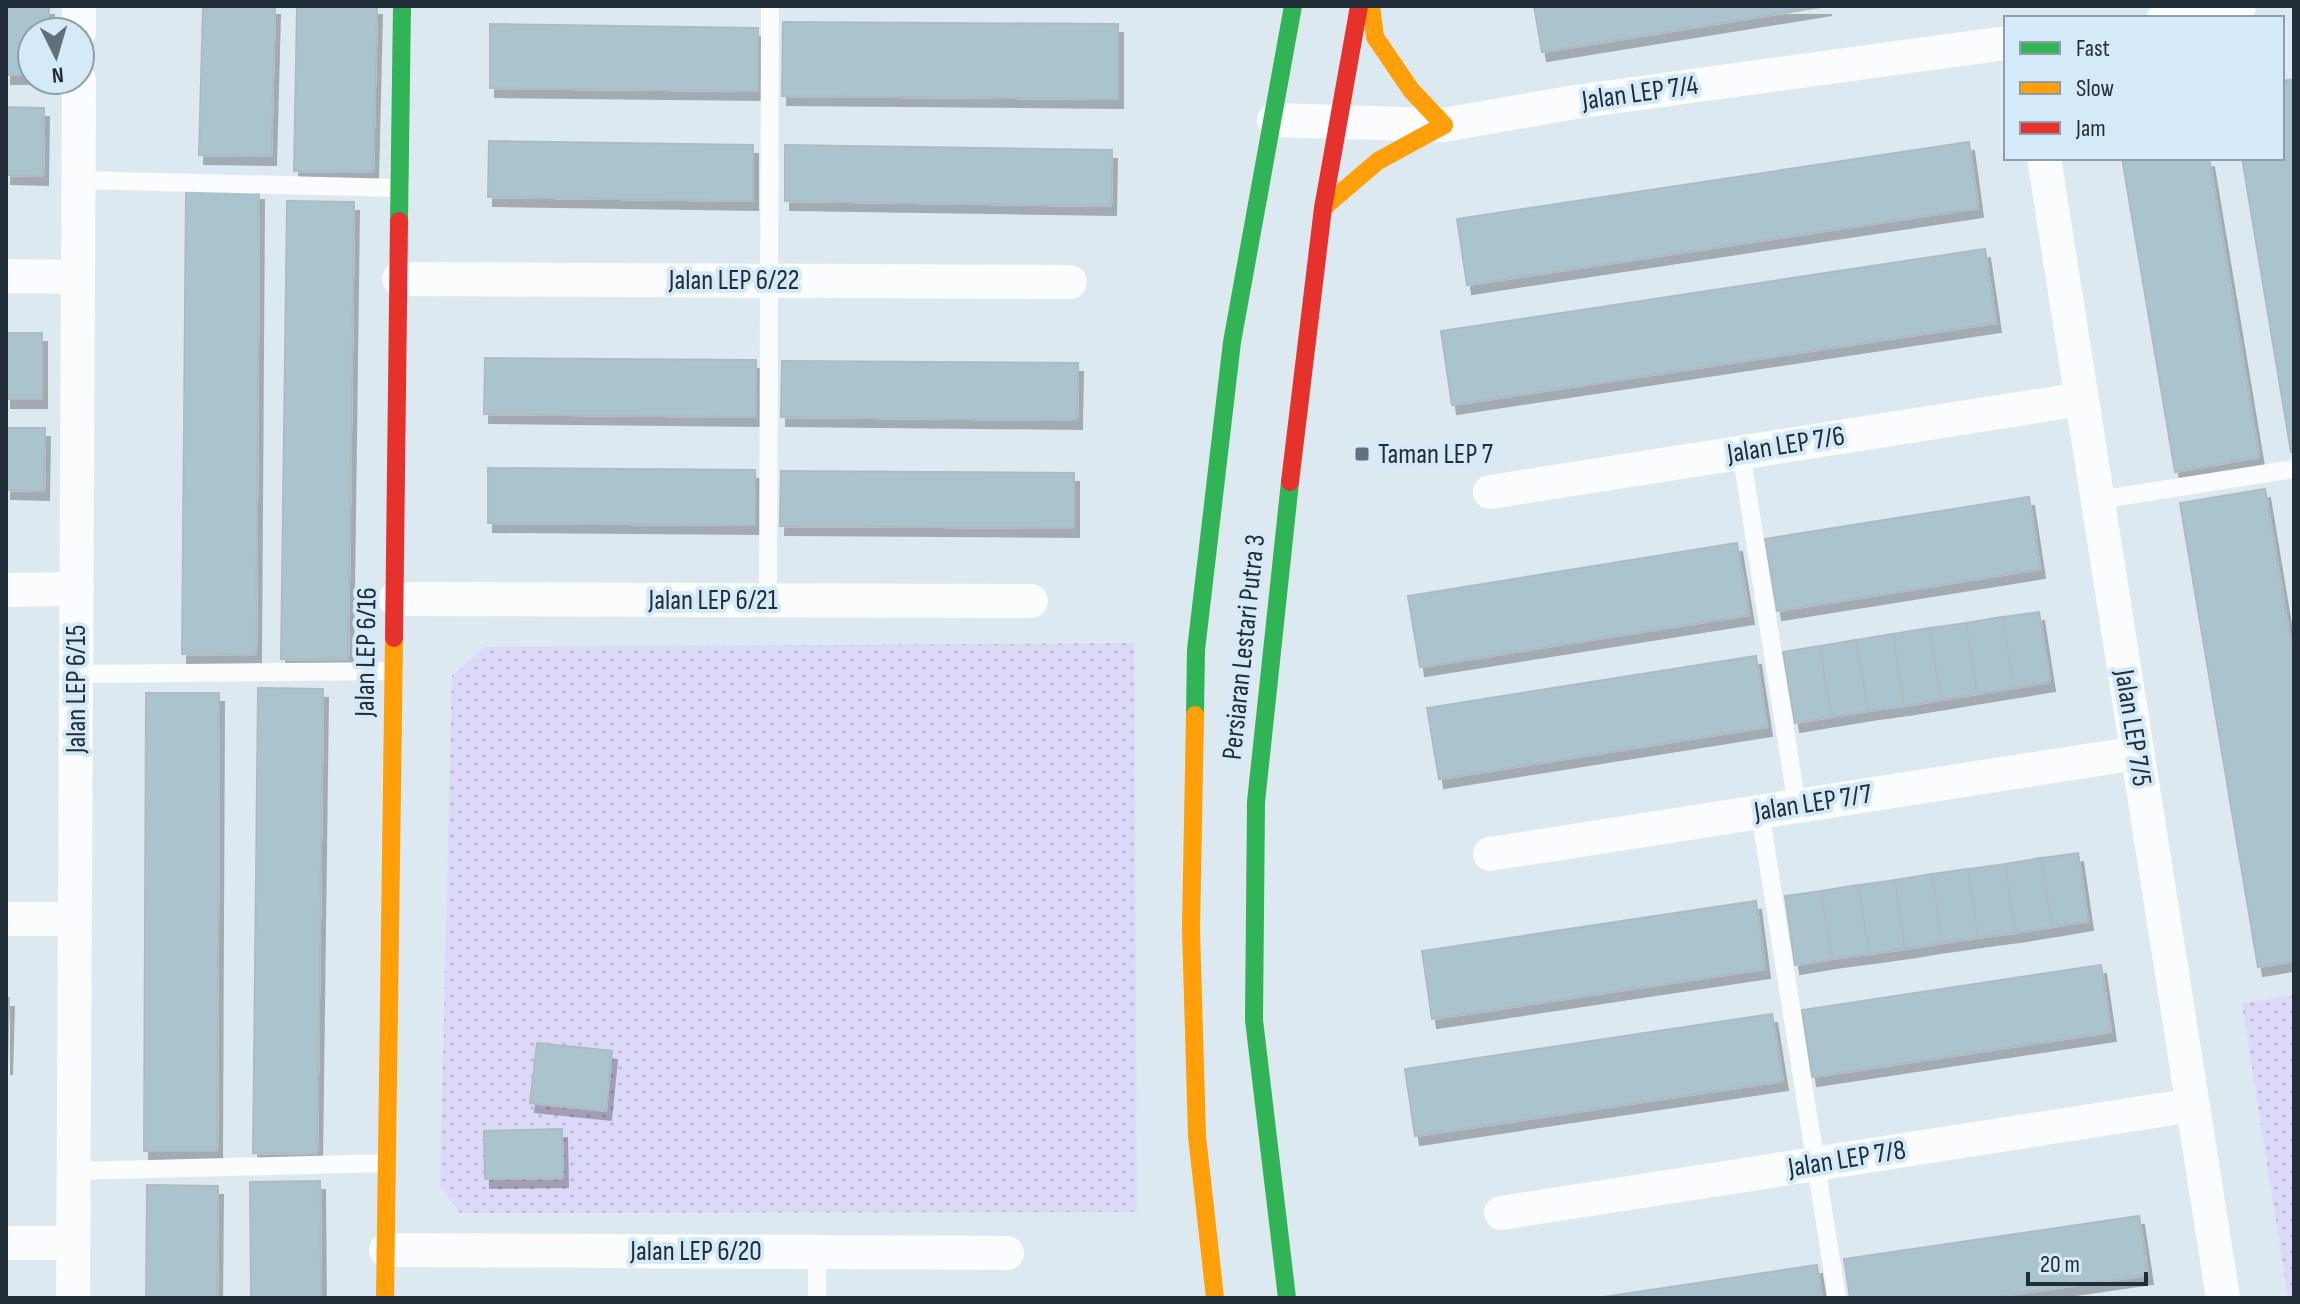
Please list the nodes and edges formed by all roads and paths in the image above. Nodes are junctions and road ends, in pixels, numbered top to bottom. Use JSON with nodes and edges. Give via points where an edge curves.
{"nodes":[{"id":1,"x":402,"y":6,"type":"edge"},
{"id":2,"x":770,"y":6,"type":"edge"},
{"id":3,"x":1293,"y":6,"type":"edge"},
{"id":4,"x":1359,"y":6,"type":"edge"},
{"id":5,"x":1371,"y":6,"type":"edge"},
{"id":6,"x":2239,"y":6,"type":"edge"},
{"id":7,"x":2176,"y":16,"type":"edge"},
{"id":8,"x":2004,"y":43,"type":"edge"},
{"id":9,"x":79,"y":96,"type":"edge"},
{"id":10,"x":1274,"y":120,"type":"junction"},
{"id":11,"x":1337,"y":123,"type":"junction"},
{"id":12,"x":1444,"y":125,"type":"junction"},
{"id":13,"x":2044,"y":160,"type":"edge"},
{"id":14,"x":79,"y":180,"type":"junction"},
{"id":15,"x":400,"y":188,"type":"junction"},
{"id":16,"x":1323,"y":208,"type":"junction"},
{"id":17,"x":6,"y":276,"type":"edge"},
{"id":18,"x":78,"y":277,"type":"junction"},
{"id":19,"x":399,"y":279,"type":"junction"},
{"id":20,"x":769,"y":280,"type":"junction"},
{"id":21,"x":1070,"y":282,"type":"dead end"},
{"id":22,"x":2082,"y":399,"type":"junction"},
{"id":23,"x":1741,"y":452,"type":"junction"},
{"id":24,"x":2294,"y":469,"type":"edge"},
{"id":25,"x":1490,"y":492,"type":"dead end"},
{"id":26,"x":2098,"y":500,"type":"junction"},
{"id":27,"x":77,"y":589,"type":"junction"},
{"id":28,"x":6,"y":590,"type":"edge"},
{"id":29,"x":395,"y":599,"type":"junction"},
{"id":30,"x":768,"y":601,"type":"junction"},
{"id":31,"x":1031,"y":601,"type":"dead end"},
{"id":32,"x":394,"y":671,"type":"junction"},
{"id":33,"x":76,"y":674,"type":"junction"},
{"id":34,"x":2137,"y":753,"type":"junction"},
{"id":35,"x":1797,"y":806,"type":"junction"},
{"id":36,"x":1760,"y":812,"type":"junction"},
{"id":37,"x":1490,"y":854,"type":"dead end"},
{"id":38,"x":6,"y":919,"type":"edge"},
{"id":39,"x":75,"y":919,"type":"junction"},
{"id":40,"x":2193,"y":1105,"type":"junction"},
{"id":41,"x":387,"y":1163,"type":"junction"},
{"id":42,"x":1816,"y":1164,"type":"junction"},
{"id":43,"x":74,"y":1171,"type":"junction"},
{"id":44,"x":1501,"y":1213,"type":"dead end"},
{"id":45,"x":6,"y":1243,"type":"edge"},
{"id":46,"x":73,"y":1243,"type":"junction"},
{"id":47,"x":386,"y":1250,"type":"junction"},
{"id":48,"x":817,"y":1252,"type":"junction"},
{"id":49,"x":1007,"y":1253,"type":"dead end"},
{"id":50,"x":73,"y":1298,"type":"edge"},
{"id":51,"x":385,"y":1298,"type":"edge"},
{"id":52,"x":817,"y":1298,"type":"edge"},
{"id":53,"x":1215,"y":1298,"type":"edge"},
{"id":54,"x":1287,"y":1298,"type":"edge"},
{"id":55,"x":1837,"y":1298,"type":"edge"},
{"id":56,"x":2223,"y":1298,"type":"edge"}],
"edges":[{"from":1,"to":15,"type":"street","name":"Jalan LEP 6/16"},
{"from":2,"to":20,"type":"lane"},
{"from":3,"to":10,"type":"street","name":"Persiaran Lestari Putra 3"},
{"from":4,"to":11,"type":"street","name":"Persiaran Lestari Putra 3"},
{"from":5,"to":12,"type":"street","via":[[1375,37],[1411,90]]},
{"from":6,"to":7,"type":"street"},
{"from":8,"to":12,"type":"street","name":"Jalan LEP 7/4"},
{"from":9,"to":14,"type":"street","name":"Jalan LEP 6/15"},
{"from":10,"to":11,"type":"street","name":"Jalan LEP 7/4"},
{"from":10,"to":53,"type":"street","name":"Persiaran Lestari Putra 3","via":[[1232,342],[1196,650],[1191,945],[1197,1136]]},
{"from":11,"to":12,"type":"street","name":"Jalan LEP 7/4"},
{"from":11,"to":16,"type":"street","name":"Persiaran Lestari Putra 3"},
{"from":12,"to":16,"type":"street","via":[[1378,161]]},
{"from":13,"to":22,"type":"street","name":"Jalan LEP 7/5"},
{"from":14,"to":15,"type":"lane"},
{"from":14,"to":18,"type":"street","name":"Jalan LEP 6/15"},
{"from":15,"to":19,"type":"street","name":"Jalan LEP 6/16"},
{"from":16,"to":54,"type":"street","name":"Persiaran Lestari Putra 3","via":[[1256,802],[1254,1020]]},
{"from":17,"to":18,"type":"street"},
{"from":18,"to":27,"type":"street","name":"Jalan LEP 6/15"},
{"from":19,"to":20,"type":"street","name":"Jalan LEP 6/22"},
{"from":19,"to":29,"type":"street","name":"Jalan LEP 6/16"},
{"from":20,"to":21,"type":"street","name":"Jalan LEP 6/22"},
{"from":20,"to":30,"type":"lane"},
{"from":22,"to":23,"type":"street","name":"Jalan LEP 7/6"},
{"from":22,"to":26,"type":"street","name":"Jalan LEP 7/5"},
{"from":23,"to":25,"type":"street","name":"Jalan LEP 7/6"},
{"from":23,"to":35,"type":"lane"},
{"from":24,"to":26,"type":"lane"},
{"from":26,"to":34,"type":"street","name":"Jalan LEP 7/5"},
{"from":27,"to":28,"type":"street"},
{"from":27,"to":33,"type":"street","name":"Jalan LEP 6/15"},
{"from":29,"to":30,"type":"street","name":"Jalan LEP 6/21"},
{"from":29,"to":32,"type":"street","name":"Jalan LEP 6/16"},
{"from":30,"to":31,"type":"street","name":"Jalan LEP 6/21"},
{"from":32,"to":33,"type":"lane"},
{"from":32,"to":41,"type":"street","name":"Jalan LEP 6/16"},
{"from":33,"to":39,"type":"street","name":"Jalan LEP 6/15"},
{"from":34,"to":35,"type":"street","name":"Jalan LEP 7/7"},
{"from":34,"to":40,"type":"street","name":"Jalan LEP 7/5"},
{"from":35,"to":36,"type":"street","name":"Jalan LEP 7/7"},
{"from":36,"to":37,"type":"street","name":"Jalan LEP 7/7"},
{"from":36,"to":42,"type":"lane"},
{"from":38,"to":39,"type":"street"},
{"from":39,"to":43,"type":"street","name":"Jalan LEP 6/15"},
{"from":40,"to":42,"type":"street","name":"Jalan LEP 7/8"},
{"from":40,"to":56,"type":"street","name":"Jalan LEP 7/5"},
{"from":41,"to":43,"type":"lane"},
{"from":41,"to":47,"type":"street","name":"Jalan LEP 6/16"},
{"from":42,"to":44,"type":"street","name":"Jalan LEP 7/8"},
{"from":42,"to":55,"type":"lane"},
{"from":43,"to":46,"type":"street","name":"Jalan LEP 6/15"},
{"from":45,"to":46,"type":"street"},
{"from":46,"to":50,"type":"street","name":"Jalan LEP 6/15"},
{"from":47,"to":48,"type":"street","name":"Jalan LEP 6/20"},
{"from":47,"to":51,"type":"street","name":"Jalan LEP 6/16"},
{"from":48,"to":49,"type":"street","name":"Jalan LEP 6/20"},
{"from":48,"to":52,"type":"lane"}]}
